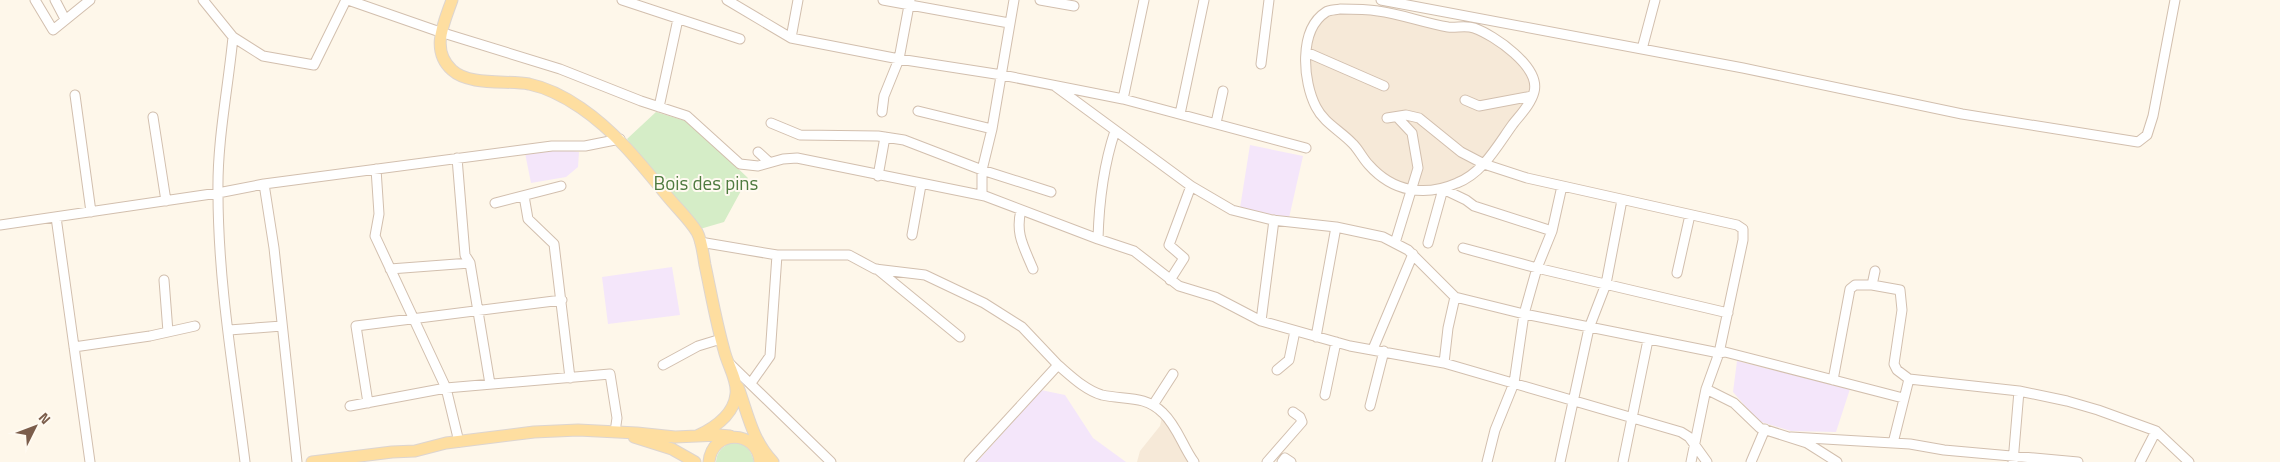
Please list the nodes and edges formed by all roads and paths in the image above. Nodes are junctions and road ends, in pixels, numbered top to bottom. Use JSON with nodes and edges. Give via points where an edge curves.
{"nodes":[{"id":1,"x":35,"y":0,"type":"edge"},
{"id":2,"x":55,"y":0,"type":"edge"},
{"id":3,"x":90,"y":0,"type":"edge"},
{"id":4,"x":347,"y":0,"type":"edge"},
{"id":5,"x":452,"y":0,"type":"edge"},
{"id":6,"x":622,"y":0,"type":"edge"},
{"id":7,"x":727,"y":0,"type":"edge"},
{"id":8,"x":798,"y":0,"type":"edge"},
{"id":9,"x":883,"y":0,"type":"edge"},
{"id":10,"x":1014,"y":0,"type":"edge"},
{"id":11,"x":1040,"y":0,"type":"edge"},
{"id":12,"x":1144,"y":0,"type":"edge"},
{"id":13,"x":1204,"y":0,"type":"edge"},
{"id":14,"x":1269,"y":0,"type":"edge"},
{"id":15,"x":1381,"y":0,"type":"edge"},
{"id":16,"x":1655,"y":0,"type":"edge"},
{"id":17,"x":2175,"y":0,"type":"edge"},
{"id":18,"x":207,"y":2,"type":"edge"},
{"id":19,"x":910,"y":3,"type":"edge"},
{"id":20,"x":1074,"y":6,"type":"dead end"},
{"id":21,"x":1442,"y":12,"type":"junction"},
{"id":22,"x":65,"y":19,"type":"junction"},
{"id":23,"x":678,"y":19,"type":"junction"},
{"id":24,"x":1009,"y":23,"type":"junction"},
{"id":25,"x":1440,"y":25,"type":"junction"},
{"id":26,"x":440,"y":32,"type":"junction"},
{"id":27,"x":233,"y":37,"type":"junction"},
{"id":28,"x":791,"y":38,"type":"junction"},
{"id":29,"x":740,"y":39,"type":"dead end"},
{"id":30,"x":1642,"y":48,"type":"junction"},
{"id":31,"x":1306,"y":52,"type":"junction"},
{"id":32,"x":899,"y":60,"type":"junction"},
{"id":33,"x":1261,"y":64,"type":"dead end"},
{"id":34,"x":1002,"y":75,"type":"junction"},
{"id":35,"x":1055,"y":86,"type":"junction"},
{"id":36,"x":1384,"y":86,"type":"dead end"},
{"id":37,"x":1223,"y":91,"type":"dead end"},
{"id":38,"x":75,"y":95,"type":"dead end"},
{"id":39,"x":1532,"y":96,"type":"junction"},
{"id":40,"x":1123,"y":99,"type":"junction"},
{"id":41,"x":1465,"y":100,"type":"dead end"},
{"id":42,"x":659,"y":107,"type":"junction"},
{"id":43,"x":918,"y":110,"type":"dead end"},
{"id":44,"x":882,"y":112,"type":"dead end"},
{"id":45,"x":1180,"y":114,"type":"junction"},
{"id":46,"x":1397,"y":116,"type":"junction"},
{"id":47,"x":153,"y":117,"type":"dead end"},
{"id":48,"x":1386,"y":118,"type":"dead end"},
{"id":49,"x":771,"y":123,"type":"dead end"},
{"id":50,"x":1216,"y":123,"type":"junction"},
{"id":51,"x":992,"y":129,"type":"junction"},
{"id":52,"x":1115,"y":130,"type":"junction"},
{"id":53,"x":885,"y":138,"type":"junction"},
{"id":54,"x":620,"y":139,"type":"junction"},
{"id":55,"x":1306,"y":148,"type":"dead end"},
{"id":56,"x":758,"y":152,"type":"dead end"},
{"id":57,"x":457,"y":158,"type":"junction"},
{"id":58,"x":769,"y":162,"type":"junction"},
{"id":59,"x":1484,"y":164,"type":"junction"},
{"id":60,"x":376,"y":169,"type":"junction"},
{"id":61,"x":982,"y":170,"type":"junction"},
{"id":62,"x":878,"y":176,"type":"junction"},
{"id":63,"x":264,"y":184,"type":"junction"},
{"id":64,"x":921,"y":185,"type":"junction"},
{"id":65,"x":561,"y":186,"type":"dead end"},
{"id":66,"x":1191,"y":186,"type":"junction"},
{"id":67,"x":1562,"y":186,"type":"junction"},
{"id":68,"x":1443,"y":189,"type":"junction"},
{"id":69,"x":1410,"y":191,"type":"junction"},
{"id":70,"x":1051,"y":192,"type":"dead end"},
{"id":71,"x":218,"y":193,"type":"junction"},
{"id":72,"x":524,"y":196,"type":"junction"},
{"id":73,"x":982,"y":196,"type":"junction"},
{"id":74,"x":1622,"y":200,"type":"junction"},
{"id":75,"x":166,"y":201,"type":"junction"},
{"id":76,"x":496,"y":203,"type":"dead end"},
{"id":77,"x":1021,"y":210,"type":"junction"},
{"id":78,"x":91,"y":212,"type":"junction"},
{"id":79,"x":1690,"y":215,"type":"junction"},
{"id":80,"x":56,"y":217,"type":"junction"},
{"id":81,"x":1274,"y":220,"type":"junction"},
{"id":82,"x":0,"y":225,"type":"edge"},
{"id":83,"x":1336,"y":227,"type":"junction"},
{"id":84,"x":1552,"y":231,"type":"junction"},
{"id":85,"x":912,"y":235,"type":"dead end"},
{"id":86,"x":1098,"y":240,"type":"junction"},
{"id":87,"x":700,"y":242,"type":"junction"},
{"id":88,"x":1395,"y":243,"type":"junction"},
{"id":89,"x":1428,"y":243,"type":"dead end"},
{"id":90,"x":1463,"y":248,"type":"dead end"},
{"id":91,"x":1413,"y":254,"type":"junction"},
{"id":92,"x":777,"y":255,"type":"junction"},
{"id":93,"x":470,"y":263,"type":"junction"},
{"id":94,"x":1537,"y":268,"type":"junction"},
{"id":95,"x":877,"y":269,"type":"junction"},
{"id":96,"x":1033,"y":269,"type":"dead end"},
{"id":97,"x":390,"y":270,"type":"junction"},
{"id":98,"x":1875,"y":271,"type":"dead end"},
{"id":99,"x":1677,"y":273,"type":"dead end"},
{"id":100,"x":164,"y":280,"type":"dead end"},
{"id":101,"x":1170,"y":280,"type":"junction"},
{"id":102,"x":1606,"y":284,"type":"junction"},
{"id":103,"x":1872,"y":285,"type":"junction"},
{"id":104,"x":1455,"y":297,"type":"junction"},
{"id":105,"x":562,"y":300,"type":"junction"},
{"id":106,"x":478,"y":311,"type":"junction"},
{"id":107,"x":1728,"y":313,"type":"junction"},
{"id":108,"x":1524,"y":314,"type":"junction"},
{"id":109,"x":414,"y":319,"type":"junction"},
{"id":110,"x":1261,"y":321,"type":"junction"},
{"id":111,"x":195,"y":326,"type":"dead end"},
{"id":112,"x":282,"y":326,"type":"junction"},
{"id":113,"x":1589,"y":328,"type":"junction"},
{"id":114,"x":228,"y":330,"type":"junction"},
{"id":115,"x":1295,"y":331,"type":"junction"},
{"id":116,"x":168,"y":332,"type":"junction"},
{"id":117,"x":960,"y":337,"type":"dead end"},
{"id":118,"x":1316,"y":337,"type":"junction"},
{"id":119,"x":721,"y":339,"type":"junction"},
{"id":120,"x":1648,"y":340,"type":"junction"},
{"id":121,"x":1336,"y":342,"type":"junction"},
{"id":122,"x":74,"y":347,"type":"junction"},
{"id":123,"x":1373,"y":349,"type":"junction"},
{"id":124,"x":1384,"y":352,"type":"junction"},
{"id":125,"x":1719,"y":353,"type":"junction"},
{"id":126,"x":727,"y":360,"type":"junction"},
{"id":127,"x":1444,"y":363,"type":"junction"},
{"id":128,"x":663,"y":365,"type":"dead end"},
{"id":129,"x":1058,"y":365,"type":"junction"},
{"id":130,"x":1277,"y":370,"type":"dead end"},
{"id":131,"x":732,"y":374,"type":"junction"},
{"id":132,"x":1173,"y":374,"type":"dead end"},
{"id":133,"x":570,"y":378,"type":"junction"},
{"id":134,"x":1909,"y":379,"type":"junction"},
{"id":135,"x":1833,"y":380,"type":"junction"},
{"id":136,"x":1514,"y":383,"type":"junction"},
{"id":137,"x":490,"y":384,"type":"junction"},
{"id":138,"x":751,"y":384,"type":"junction"},
{"id":139,"x":446,"y":388,"type":"junction"},
{"id":140,"x":1706,"y":389,"type":"junction"},
{"id":141,"x":2018,"y":391,"type":"junction"},
{"id":142,"x":1325,"y":396,"type":"dead end"},
{"id":143,"x":1903,"y":398,"type":"junction"},
{"id":144,"x":1573,"y":400,"type":"junction"},
{"id":145,"x":368,"y":403,"type":"junction"},
{"id":146,"x":1153,"y":405,"type":"junction"},
{"id":147,"x":350,"y":406,"type":"dead end"},
{"id":148,"x":1370,"y":406,"type":"dead end"},
{"id":149,"x":1293,"y":412,"type":"dead end"},
{"id":150,"x":723,"y":419,"type":"junction"},
{"id":151,"x":1631,"y":419,"type":"junction"},
{"id":152,"x":751,"y":428,"type":"junction"},
{"id":153,"x":1764,"y":429,"type":"junction"},
{"id":154,"x":2156,"y":431,"type":"junction"},
{"id":155,"x":617,"y":432,"type":"junction"},
{"id":156,"x":697,"y":436,"type":"junction"},
{"id":157,"x":1791,"y":437,"type":"junction"},
{"id":158,"x":717,"y":439,"type":"junction"},
{"id":159,"x":459,"y":442,"type":"junction"},
{"id":160,"x":1893,"y":443,"type":"junction"},
{"id":161,"x":1694,"y":444,"type":"junction"},
{"id":162,"x":756,"y":447,"type":"junction"},
{"id":163,"x":1695,"y":456,"type":"edge"},
{"id":164,"x":2013,"y":459,"type":"edge"},
{"id":165,"x":90,"y":462,"type":"edge"},
{"id":166,"x":245,"y":462,"type":"edge"},
{"id":167,"x":297,"y":462,"type":"edge"},
{"id":168,"x":312,"y":462,"type":"edge"},
{"id":169,"x":696,"y":462,"type":"edge"},
{"id":170,"x":709,"y":462,"type":"edge"},
{"id":171,"x":760,"y":462,"type":"edge"},
{"id":172,"x":772,"y":462,"type":"edge"},
{"id":173,"x":831,"y":462,"type":"edge"},
{"id":174,"x":969,"y":462,"type":"edge"},
{"id":175,"x":1194,"y":462,"type":"edge"},
{"id":176,"x":1266,"y":462,"type":"edge"},
{"id":177,"x":1282,"y":462,"type":"edge"},
{"id":178,"x":1291,"y":462,"type":"edge"},
{"id":179,"x":1487,"y":462,"type":"edge"},
{"id":180,"x":1560,"y":462,"type":"edge"},
{"id":181,"x":1623,"y":462,"type":"edge"},
{"id":182,"x":1707,"y":462,"type":"edge"},
{"id":183,"x":1751,"y":462,"type":"edge"},
{"id":184,"x":1837,"y":462,"type":"edge"},
{"id":185,"x":2078,"y":462,"type":"edge"},
{"id":186,"x":2140,"y":462,"type":"edge"},
{"id":187,"x":2189,"y":462,"type":"edge"}],
"edges":[{"from":1,"to":22,"type":"street","via":[[53,30]]},
{"from":2,"to":22,"type":"street"},
{"from":3,"to":22,"type":"street"},
{"from":4,"to":26,"type":"street"},
{"from":4,"to":27,"type":"street","via":[[314,66],[263,56]]},
{"from":5,"to":26,"type":"main road"},
{"from":6,"to":23,"type":"street"},
{"from":7,"to":28,"type":"street"},
{"from":8,"to":28,"type":"street"},
{"from":9,"to":19,"type":"street"},
{"from":10,"to":24,"type":"street"},
{"from":11,"to":20,"type":"street"},
{"from":12,"to":40,"type":"street"},
{"from":13,"to":45,"type":"street"},
{"from":14,"to":33,"type":"street"},
{"from":15,"to":21,"type":"street"},
{"from":16,"to":30,"type":"street"},
{"from":17,"to":30,"type":"street","via":[[2148,136],[2138,142],[1962,114]]},
{"from":18,"to":27,"type":"street"},
{"from":19,"to":24,"type":"street"},
{"from":19,"to":32,"type":"street"},
{"from":21,"to":25,"type":"street"},
{"from":21,"to":30,"type":"street"},
{"from":23,"to":29,"type":"street"},
{"from":23,"to":42,"type":"street"},
{"from":24,"to":34,"type":"street"},
{"from":25,"to":31,"type":"street","via":[[1377,11],[1340,9],[1326,12],[1318,20]]},
{"from":25,"to":39,"type":"street","via":[[1473,27],[1517,54],[1532,72]]},
{"from":26,"to":42,"type":"street","via":[[560,69]]},
{"from":26,"to":54,"type":"main road","via":[[443,56],[459,76],[516,82],[545,89],[580,107]]},
{"from":27,"to":71,"type":"street"},
{"from":28,"to":32,"type":"street"},
{"from":31,"to":36,"type":"street"},
{"from":31,"to":69,"type":"street","via":[[1305,69],[1316,107],[1323,118],[1354,145],[1369,166],[1390,183]]},
{"from":32,"to":34,"type":"street"},
{"from":32,"to":44,"type":"street","via":[[884,96]]},
{"from":34,"to":35,"type":"street"},
{"from":34,"to":51,"type":"street"},
{"from":35,"to":40,"type":"street"},
{"from":35,"to":52,"type":"street"},
{"from":37,"to":50,"type":"street"},
{"from":38,"to":78,"type":"street"},
{"from":39,"to":41,"type":"street","via":[[1479,106]]},
{"from":39,"to":59,"type":"street"},
{"from":40,"to":45,"type":"street"},
{"from":42,"to":58,"type":"street","via":[[689,117],[740,164],[758,166]]},
{"from":43,"to":51,"type":"street"},
{"from":45,"to":50,"type":"street"},
{"from":46,"to":48,"type":"street"},
{"from":46,"to":59,"type":"street","via":[[1419,118],[1462,152]]},
{"from":46,"to":69,"type":"street","via":[[1412,133],[1418,168]]},
{"from":47,"to":75,"type":"street"},
{"from":49,"to":53,"type":"street","via":[[800,135]]},
{"from":50,"to":55,"type":"street"},
{"from":51,"to":61,"type":"street"},
{"from":52,"to":66,"type":"street"},
{"from":52,"to":86,"type":"street","via":[[1104,166],[1098,203]]},
{"from":53,"to":61,"type":"street","via":[[904,140]]},
{"from":53,"to":62,"type":"street"},
{"from":54,"to":57,"type":"street","via":[[585,146],[552,146]]},
{"from":54,"to":87,"type":"main road","via":[[694,228]]},
{"from":56,"to":58,"type":"street"},
{"from":57,"to":60,"type":"street"},
{"from":57,"to":93,"type":"street","via":[[465,255]]},
{"from":58,"to":62,"type":"street","via":[[797,158]]},
{"from":59,"to":67,"type":"street"},
{"from":59,"to":68,"type":"street","via":[[1466,178]]},
{"from":60,"to":63,"type":"street"},
{"from":60,"to":97,"type":"street","via":[[379,214],[375,236]]},
{"from":61,"to":70,"type":"street"},
{"from":61,"to":73,"type":"street"},
{"from":62,"to":64,"type":"street"},
{"from":63,"to":71,"type":"street"},
{"from":63,"to":112,"type":"street"},
{"from":64,"to":73,"type":"street"},
{"from":64,"to":85,"type":"street"},
{"from":65,"to":72,"type":"street"},
{"from":66,"to":81,"type":"street","via":[[1232,210]]},
{"from":66,"to":101,"type":"street","via":[[1169,244],[1184,258]]},
{"from":67,"to":74,"type":"street"},
{"from":67,"to":84,"type":"street"},
{"from":68,"to":69,"type":"street"},
{"from":68,"to":84,"type":"street","via":[[1474,206]]},
{"from":68,"to":89,"type":"street"},
{"from":69,"to":88,"type":"street"},
{"from":71,"to":75,"type":"street"},
{"from":71,"to":114,"type":"street"},
{"from":72,"to":76,"type":"street"},
{"from":72,"to":105,"type":"street","via":[[528,219],[554,244]]},
{"from":73,"to":77,"type":"street"},
{"from":74,"to":79,"type":"street"},
{"from":74,"to":102,"type":"street"},
{"from":75,"to":78,"type":"street"},
{"from":77,"to":86,"type":"street"},
{"from":77,"to":96,"type":"street","via":[[1019,234]]},
{"from":78,"to":80,"type":"street"},
{"from":79,"to":99,"type":"street"},
{"from":79,"to":107,"type":"street","via":[[1743,229]]},
{"from":80,"to":82,"type":"street"},
{"from":80,"to":122,"type":"street"},
{"from":81,"to":83,"type":"street"},
{"from":81,"to":110,"type":"street"},
{"from":83,"to":88,"type":"street","via":[[1383,237]]},
{"from":83,"to":118,"type":"street"},
{"from":84,"to":94,"type":"street"},
{"from":86,"to":101,"type":"street","via":[[1141,255]]},
{"from":87,"to":92,"type":"street"},
{"from":87,"to":119,"type":"main road"},
{"from":88,"to":91,"type":"street"},
{"from":90,"to":94,"type":"street"},
{"from":91,"to":104,"type":"street"},
{"from":91,"to":123,"type":"street"},
{"from":92,"to":95,"type":"street","via":[[849,256]]},
{"from":92,"to":138,"type":"street","via":[[770,356]]},
{"from":93,"to":97,"type":"street"},
{"from":93,"to":106,"type":"street"},
{"from":94,"to":102,"type":"street"},
{"from":94,"to":108,"type":"street"},
{"from":95,"to":117,"type":"street"},
{"from":95,"to":129,"type":"street","via":[[926,275],[984,303],[1022,327]]},
{"from":97,"to":109,"type":"street"},
{"from":98,"to":103,"type":"street"},
{"from":100,"to":116,"type":"street"},
{"from":101,"to":110,"type":"street","via":[[1215,297]]},
{"from":102,"to":107,"type":"street"},
{"from":102,"to":113,"type":"street"},
{"from":103,"to":134,"type":"street","via":[[1900,290],[1902,310],[1894,364]]},
{"from":103,"to":135,"type":"street","via":[[1855,285],[1850,289]]},
{"from":104,"to":108,"type":"street"},
{"from":104,"to":127,"type":"street"},
{"from":105,"to":106,"type":"street"},
{"from":105,"to":133,"type":"street"},
{"from":106,"to":109,"type":"street"},
{"from":106,"to":137,"type":"street"},
{"from":107,"to":125,"type":"street"},
{"from":108,"to":113,"type":"street"},
{"from":108,"to":136,"type":"street"},
{"from":109,"to":139,"type":"street"},
{"from":109,"to":145,"type":"street","via":[[356,326]]},
{"from":110,"to":115,"type":"street"},
{"from":111,"to":116,"type":"street"},
{"from":112,"to":114,"type":"street"},
{"from":112,"to":167,"type":"street"},
{"from":113,"to":120,"type":"street"},
{"from":113,"to":144,"type":"street"},
{"from":114,"to":166,"type":"street"},
{"from":115,"to":118,"type":"street"},
{"from":115,"to":130,"type":"street","via":[[1289,360]]},
{"from":116,"to":122,"type":"street"},
{"from":118,"to":121,"type":"street"},
{"from":119,"to":126,"type":"main road"},
{"from":119,"to":128,"type":"street","via":[[698,346]]},
{"from":120,"to":125,"type":"street"},
{"from":120,"to":151,"type":"street"},
{"from":121,"to":123,"type":"street"},
{"from":121,"to":142,"type":"street"},
{"from":122,"to":165,"type":"street"},
{"from":123,"to":124,"type":"street"},
{"from":124,"to":127,"type":"street"},
{"from":124,"to":148,"type":"street"},
{"from":125,"to":135,"type":"street"},
{"from":125,"to":140,"type":"street"},
{"from":126,"to":131,"type":"main road"},
{"from":126,"to":138,"type":"street"},
{"from":127,"to":136,"type":"street"},
{"from":129,"to":146,"type":"street","via":[[1094,392],[1142,399]]},
{"from":129,"to":174,"type":"street"},
{"from":131,"to":150,"type":"main road","via":[[736,395],[733,406]]},
{"from":131,"to":152,"type":"main road"},
{"from":132,"to":146,"type":"street"},
{"from":133,"to":137,"type":"street"},
{"from":133,"to":155,"type":"street","via":[[610,374]]},
{"from":134,"to":141,"type":"street"},
{"from":134,"to":143,"type":"street"},
{"from":135,"to":143,"type":"street"},
{"from":136,"to":144,"type":"street"},
{"from":136,"to":179,"type":"street","via":[[1500,416]]},
{"from":137,"to":139,"type":"street"},
{"from":138,"to":173,"type":"street"},
{"from":139,"to":145,"type":"street"},
{"from":139,"to":159,"type":"street"},
{"from":140,"to":153,"type":"street","via":[[1734,403],[1752,422]]},
{"from":140,"to":161,"type":"street"},
{"from":141,"to":154,"type":"street","via":[[2098,410]]},
{"from":141,"to":164,"type":"street"},
{"from":143,"to":160,"type":"street"},
{"from":144,"to":151,"type":"street"},
{"from":144,"to":180,"type":"street"},
{"from":145,"to":147,"type":"street"},
{"from":146,"to":175,"type":"street","via":[[1171,421]]},
{"from":149,"to":176,"type":"street","via":[[1302,422]]},
{"from":150,"to":156,"type":"main road"},
{"from":150,"to":158,"type":"main road"},
{"from":151,"to":161,"type":"street","via":[[1681,432]]},
{"from":151,"to":181,"type":"street"},
{"from":152,"to":162,"type":"main road"},
{"from":152,"to":172,"type":"main road"},
{"from":153,"to":157,"type":"street"},
{"from":153,"to":183,"type":"street"},
{"from":154,"to":186,"type":"street"},
{"from":154,"to":187,"type":"street"},
{"from":155,"to":156,"type":"main road"},
{"from":155,"to":159,"type":"main road","via":[[534,432]]},
{"from":155,"to":169,"type":"main road","via":[[672,449]]},
{"from":156,"to":158,"type":"main road"},
{"from":157,"to":160,"type":"street"},
{"from":157,"to":184,"type":"street"},
{"from":158,"to":162,"type":"main road","via":[[730,436],[744,438]]},
{"from":158,"to":170,"type":"main road"},
{"from":159,"to":168,"type":"main road","via":[[415,451]]},
{"from":160,"to":164,"type":"street"},
{"from":161,"to":163,"type":"street"},
{"from":162,"to":171,"type":"main road"},
{"from":162,"to":172,"type":"main road"},
{"from":163,"to":182,"type":"street"},
{"from":164,"to":185,"type":"street"},
{"from":177,"to":178,"type":"street","via":[[1285,458]]}]}
